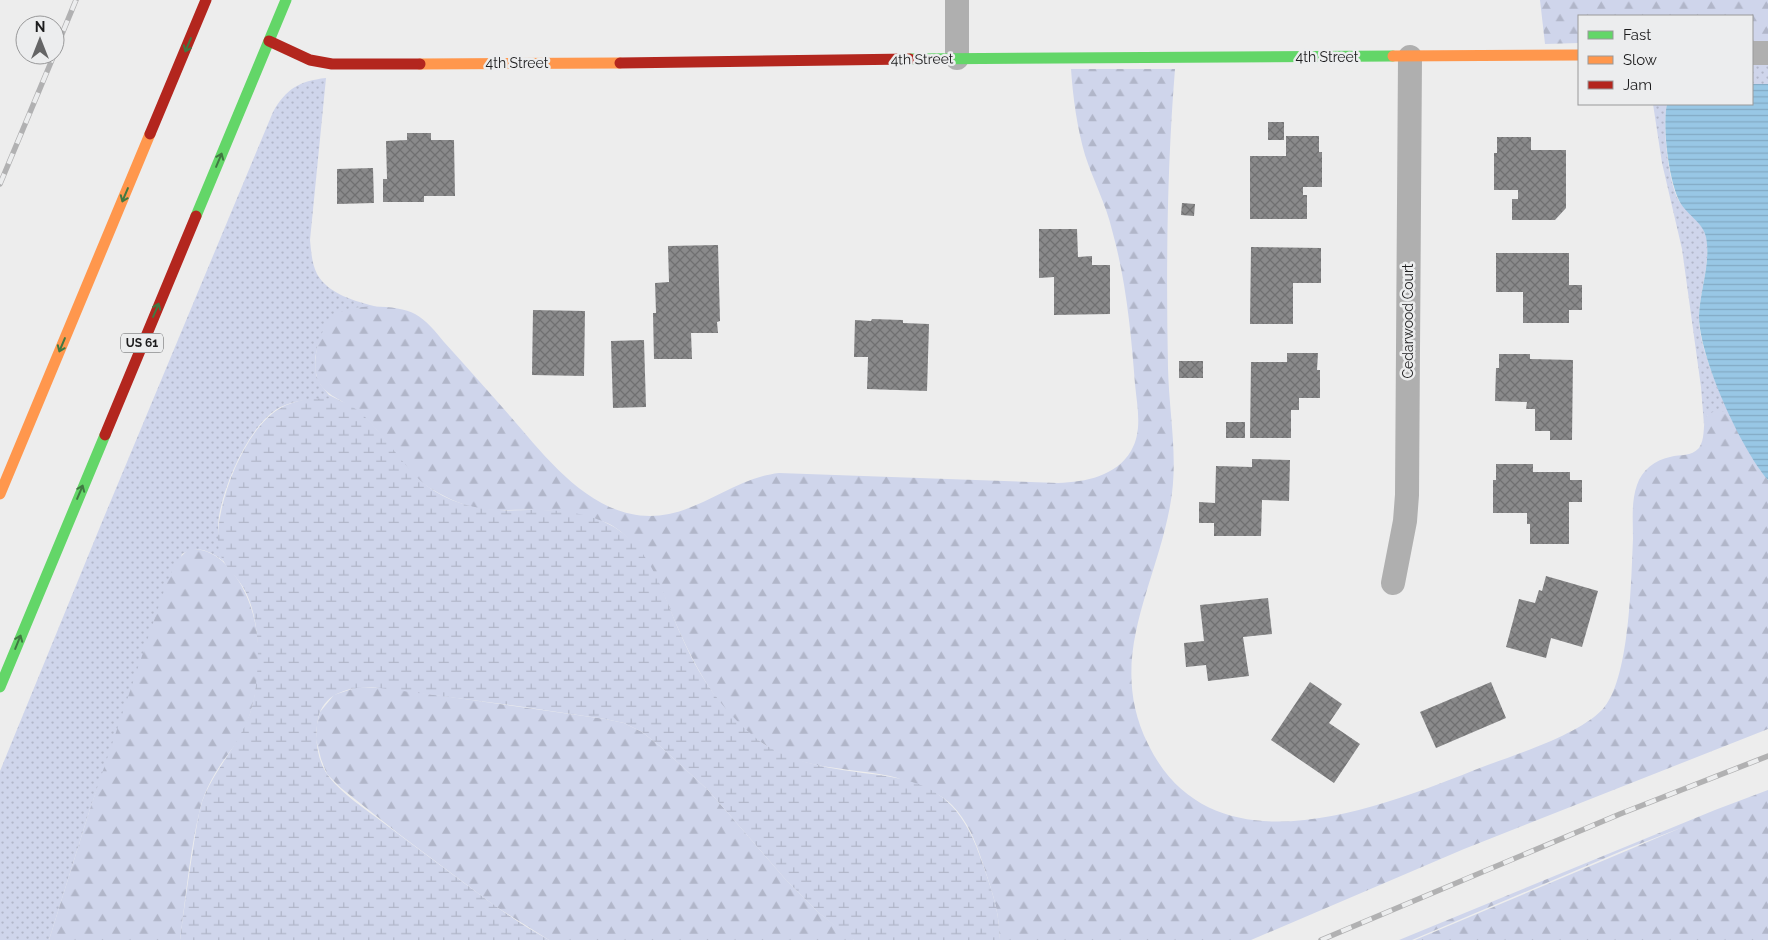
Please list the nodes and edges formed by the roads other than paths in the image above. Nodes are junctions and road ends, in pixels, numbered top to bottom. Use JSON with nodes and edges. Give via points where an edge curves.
{"nodes":[{"id":1,"x":206,"y":0,"type":"edge"},
{"id":2,"x":286,"y":0,"type":"edge"},
{"id":3,"x":957,"y":0,"type":"edge"},
{"id":4,"x":269,"y":41,"type":"junction"},
{"id":5,"x":1753,"y":53,"type":"edge"},
{"id":6,"x":1768,"y":53,"type":"edge"},
{"id":7,"x":1578,"y":55,"type":"edge"},
{"id":8,"x":1410,"y":57,"type":"junction"},
{"id":9,"x":957,"y":58,"type":"junction"},
{"id":10,"x":0,"y":494,"type":"edge"},
{"id":11,"x":1393,"y":583,"type":"dead end"},
{"id":12,"x":0,"y":687,"type":"edge"}],
"edges":[{"from":1,"to":10,"type":"street","one_way":true},
{"from":2,"to":4,"type":"street","number":"US 61"},
{"from":3,"to":9,"type":"street"},
{"from":4,"to":9,"type":"street","name":"4th Street","via":[[310,60],[332,64]]},
{"from":12,"to":4,"type":"street","number":"US 61","one_way":true},
{"from":5,"to":6,"type":"street"},
{"from":7,"to":8,"type":"street","name":"4th Street"},
{"from":8,"to":9,"type":"street","name":"4th Street"},
{"from":8,"to":11,"type":"street","name":"Cedarwood Court","via":[[1408,495]]}]}
